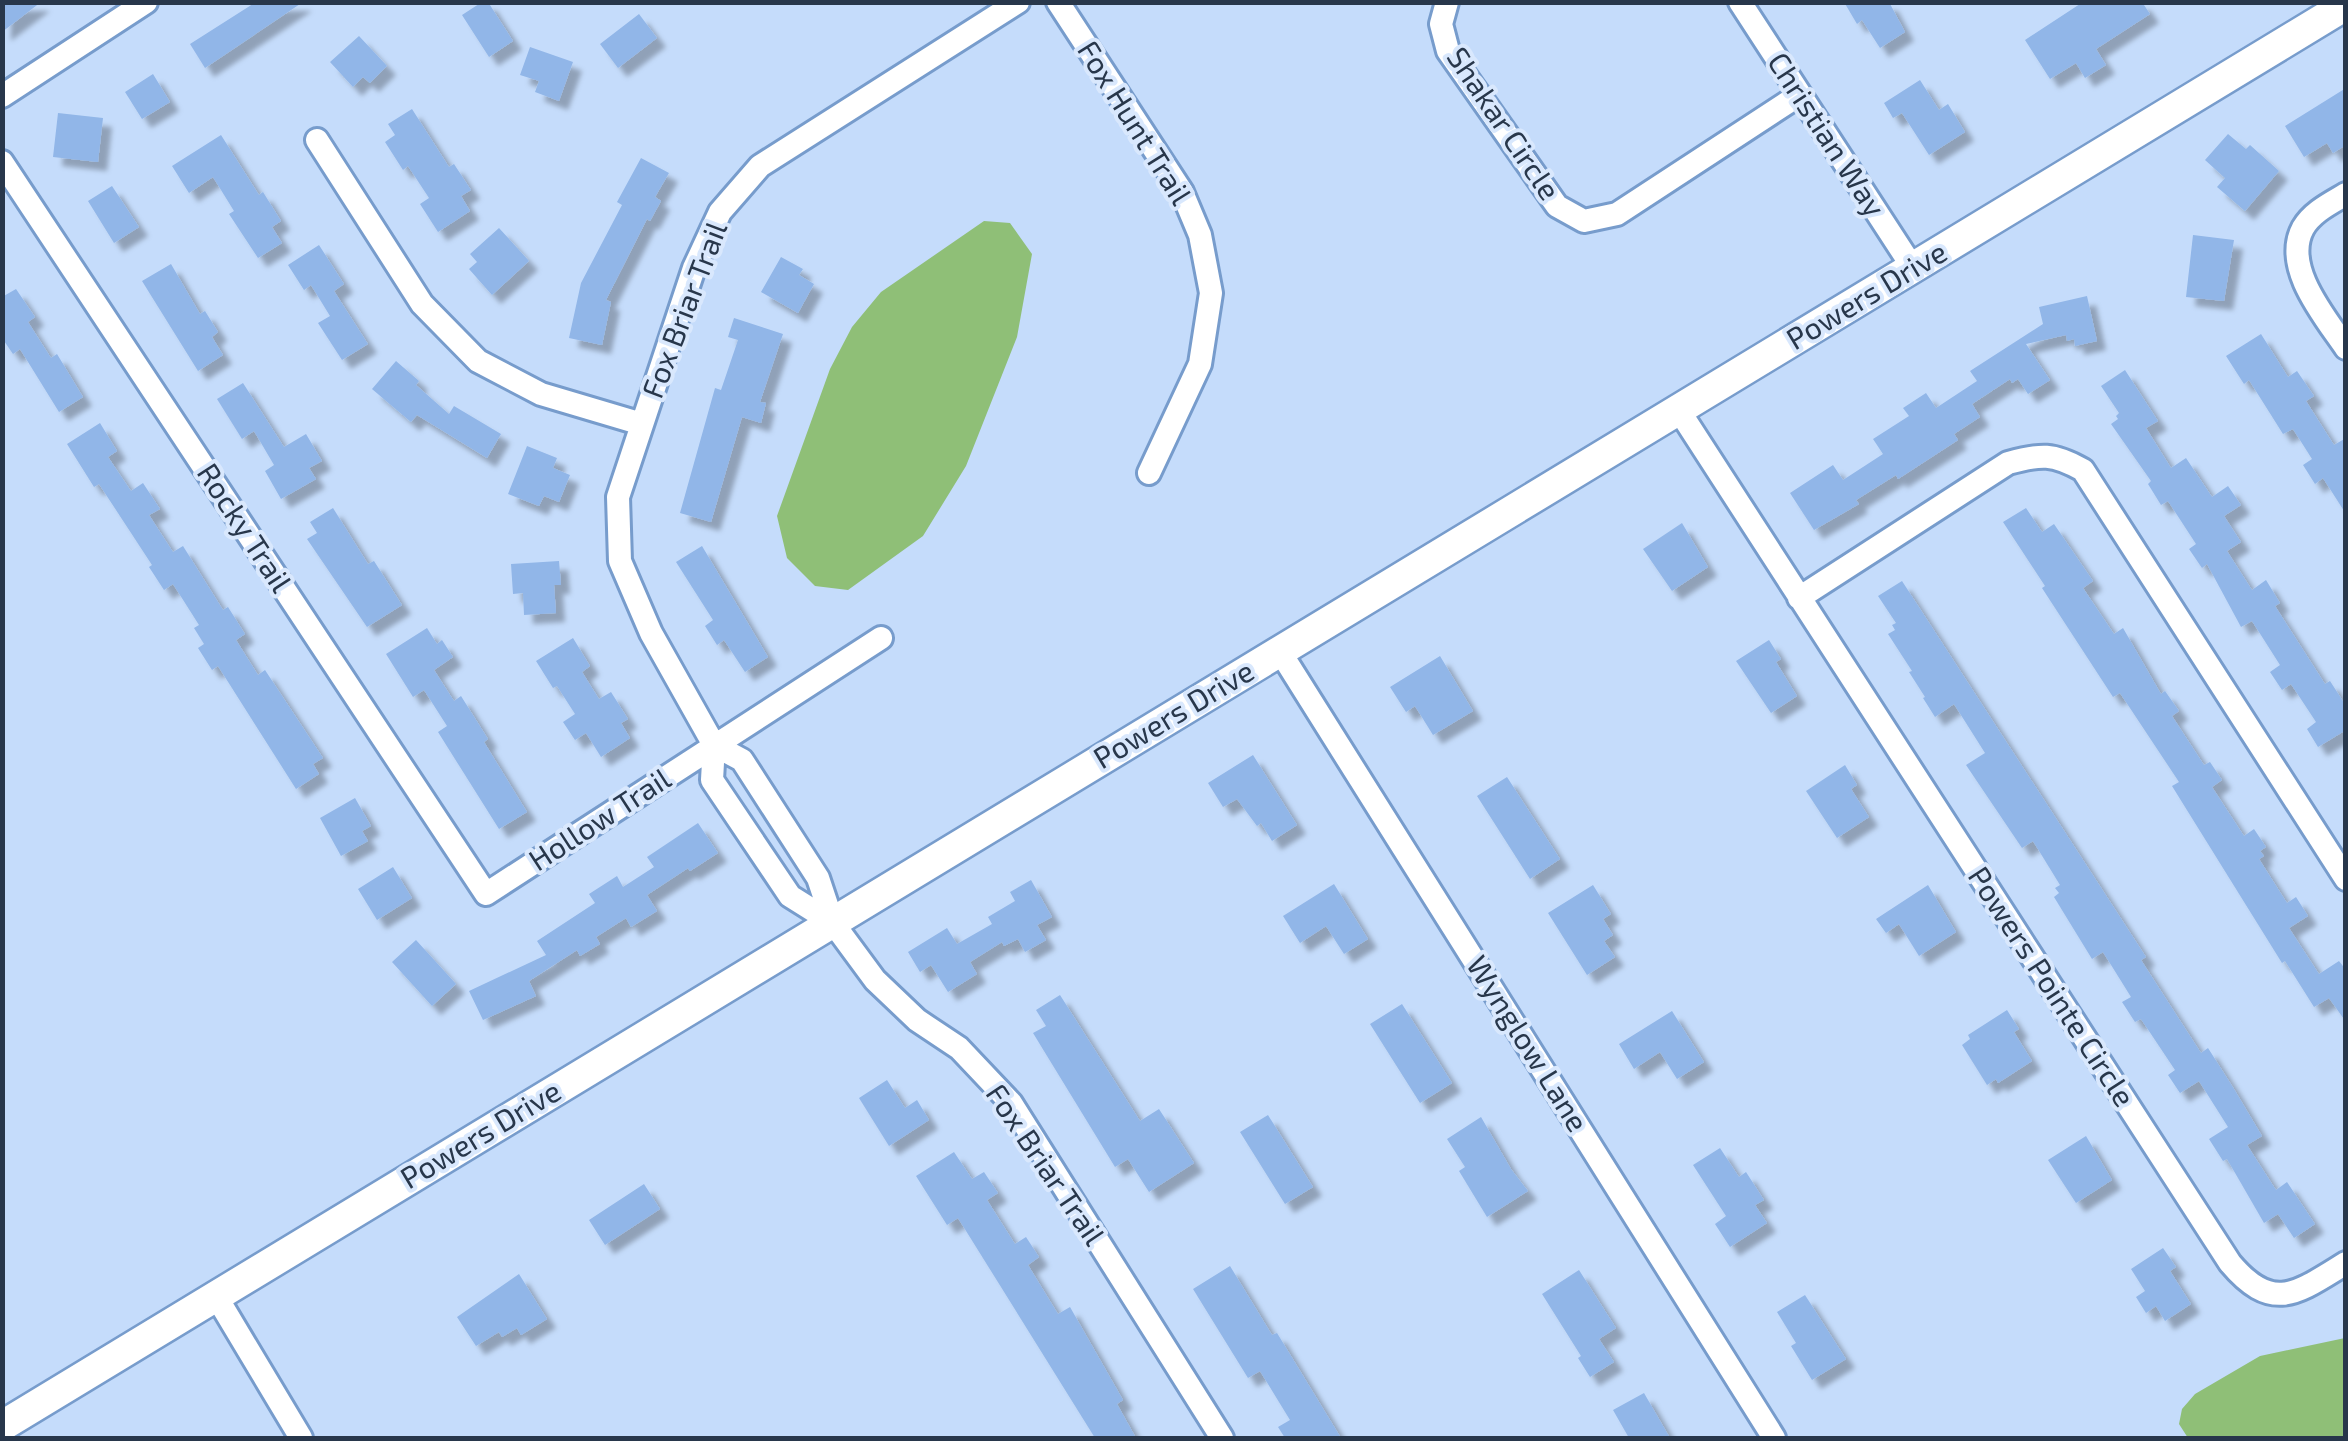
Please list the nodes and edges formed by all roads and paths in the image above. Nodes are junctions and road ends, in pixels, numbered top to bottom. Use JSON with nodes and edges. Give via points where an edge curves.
{"nodes":[{"id":1,"x":146,"y":2,"type":"edge"},
{"id":2,"x":1018,"y":2,"type":"edge"},
{"id":3,"x":1058,"y":2,"type":"edge"},
{"id":4,"x":1447,"y":2,"type":"edge"},
{"id":5,"x":1740,"y":2,"type":"edge"},
{"id":6,"x":2346,"y":5,"type":"edge"},
{"id":7,"x":1800,"y":95,"type":"junction"},
{"id":8,"x":2,"y":96,"type":"edge"},
{"id":9,"x":318,"y":140,"type":"dead end"},
{"id":10,"x":2,"y":162,"type":"edge"},
{"id":11,"x":2346,"y":194,"type":"edge"},
{"id":12,"x":1913,"y":268,"type":"junction"},
{"id":13,"x":2346,"y":348,"type":"edge"},
{"id":14,"x":1678,"y":409,"type":"junction"},
{"id":15,"x":642,"y":424,"type":"junction"},
{"id":16,"x":1149,"y":474,"type":"dead end"},
{"id":17,"x":1799,"y":598,"type":"junction"},
{"id":18,"x":880,"y":638,"type":"dead end"},
{"id":19,"x":1279,"y":650,"type":"junction"},
{"id":20,"x":714,"y":746,"type":"junction"},
{"id":21,"x":2346,"y":879,"type":"edge"},
{"id":22,"x":486,"y":894,"type":"joint"},
{"id":23,"x":833,"y":923,"type":"junction"},
{"id":24,"x":2346,"y":1263,"type":"edge"},
{"id":25,"x":216,"y":1296,"type":"junction"},
{"id":26,"x":2,"y":1426,"type":"edge"},
{"id":27,"x":301,"y":1438,"type":"edge"},
{"id":28,"x":1222,"y":1438,"type":"edge"},
{"id":29,"x":1774,"y":1438,"type":"edge"}],
"edges":[{"from":1,"to":8,"type":"street"},
{"from":2,"to":15,"type":"street","name":"Fox Briar Trail","via":[[760,166],[720,212],[694,268]]},
{"from":3,"to":16,"type":"street","name":"Fox Hunt Trail","via":[[1182,192],[1208,274],[1200,364]]},
{"from":4,"to":7,"type":"street","name":"Shakar Circle","via":[[1442,24],[1448,51],[1557,206],[1584,221],[1618,214]]},
{"from":5,"to":7,"type":"street","name":"Christian Way"},
{"from":6,"to":12,"type":"street","name":"Powers Drive"},
{"from":7,"to":12,"type":"street","name":"Christian Way"},
{"from":9,"to":15,"type":"street","via":[[422,304],[478,361],[542,394]]},
{"from":10,"to":22,"type":"street","name":"Rocky Trail"},
{"from":11,"to":13,"type":"street","via":[[2302,229],[2298,257],[2309,291]]},
{"from":12,"to":14,"type":"street","name":"Powers Drive"},
{"from":14,"to":17,"type":"street","name":"Powers Pointe Circle"},
{"from":14,"to":19,"type":"street","name":"Powers Drive"},
{"from":15,"to":20,"type":"street","name":"Fox Briar Trail","via":[[618,497],[620,561]]},
{"from":17,"to":21,"type":"street","via":[[2008,464],[2060,456],[2083,470]]},
{"from":17,"to":24,"type":"street","name":"Powers Pointe Circle","via":[[2246,1283],[2265,1293],[2290,1294]]},
{"from":18,"to":20,"type":"street","name":"Hollow Trail"},
{"from":19,"to":23,"type":"street","name":"Powers Drive"},
{"from":19,"to":29,"type":"street","name":"Wynglow Lane"},
{"from":20,"to":22,"type":"street","name":"Hollow Trail"},
{"from":20,"to":23,"type":"street","name":"Fox Briar Trail","via":[[742,760],[818,878]]},
{"from":20,"to":23,"type":"street","name":"Fox Briar Trail","via":[[712,780],[778,880],[790,896]]},
{"from":23,"to":25,"type":"street","name":"Powers Drive"},
{"from":23,"to":28,"type":"street","name":"Fox Briar Trail","via":[[875,980],[959,1048],[1011,1104]]},
{"from":25,"to":26,"type":"street","name":"Powers Drive"},
{"from":25,"to":27,"type":"street"}]}
